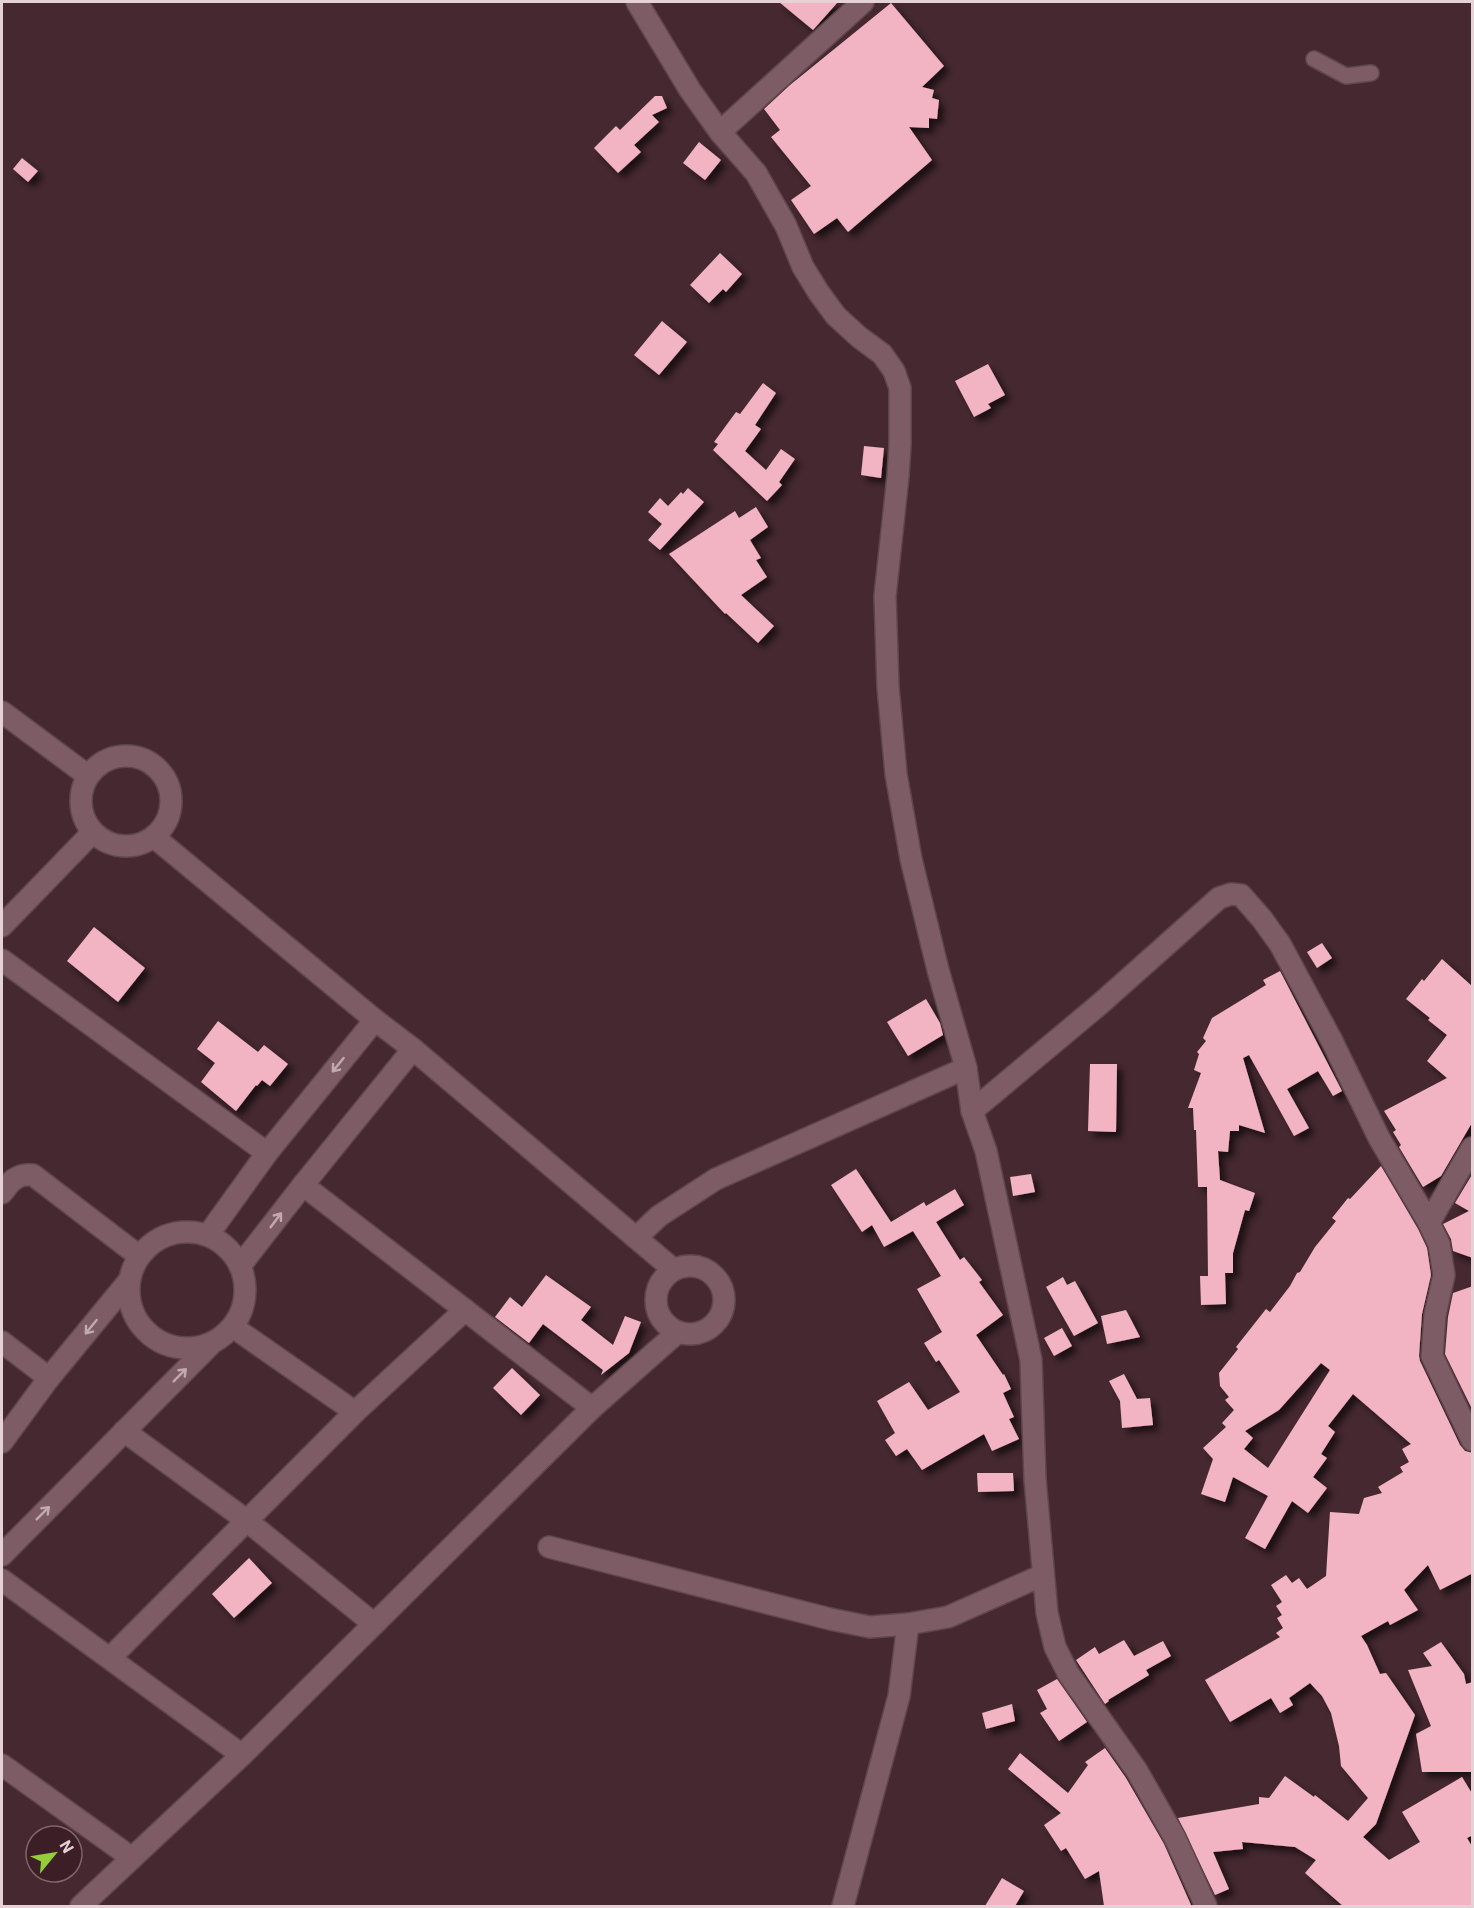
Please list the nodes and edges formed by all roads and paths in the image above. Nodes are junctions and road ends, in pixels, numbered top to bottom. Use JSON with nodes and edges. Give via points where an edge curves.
{"nodes":[{"id":1,"x":637,"y":2,"type":"edge"},
{"id":2,"x":863,"y":2,"type":"edge"},
{"id":3,"x":1314,"y":59,"type":"dead end"},
{"id":4,"x":1371,"y":73,"type":"dead end"},
{"id":5,"x":720,"y":132,"type":"junction"},
{"id":6,"x":2,"y":712,"type":"edge"},
{"id":7,"x":87,"y":775,"type":"junction"},
{"id":8,"x":93,"y":832,"type":"junction"},
{"id":9,"x":154,"y":837,"type":"junction"},
{"id":10,"x":2,"y":926,"type":"edge"},
{"id":11,"x":2,"y":960,"type":"edge"},
{"id":12,"x":375,"y":1020,"type":"junction"},
{"id":13,"x":413,"y":1049,"type":"junction"},
{"id":14,"x":966,"y":1068,"type":"junction"},
{"id":15,"x":972,"y":1111,"type":"junction"},
{"id":16,"x":1473,"y":1148,"type":"edge"},
{"id":17,"x":267,"y":1152,"type":"junction"},
{"id":18,"x":303,"y":1185,"type":"junction"},
{"id":19,"x":2,"y":1193,"type":"edge"},
{"id":20,"x":1429,"y":1222,"type":"junction"},
{"id":21,"x":208,"y":1235,"type":"junction"},
{"id":22,"x":636,"y":1238,"type":"junction"},
{"id":23,"x":139,"y":1256,"type":"junction"},
{"id":24,"x":240,"y":1266,"type":"junction"},
{"id":25,"x":674,"y":1270,"type":"junction"},
{"id":26,"x":128,"y":1282,"type":"junction"},
{"id":27,"x":465,"y":1310,"type":"junction"},
{"id":28,"x":233,"y":1327,"type":"junction"},
{"id":29,"x":678,"y":1332,"type":"junction"},
{"id":30,"x":2,"y":1342,"type":"edge"},
{"id":31,"x":211,"y":1344,"type":"junction"},
{"id":32,"x":49,"y":1378,"type":"junction"},
{"id":33,"x":592,"y":1408,"type":"junction"},
{"id":34,"x":355,"y":1412,"type":"junction"},
{"id":35,"x":123,"y":1431,"type":"junction"},
{"id":36,"x":1473,"y":1440,"type":"edge"},
{"id":37,"x":2,"y":1442,"type":"edge"},
{"id":38,"x":246,"y":1520,"type":"junction"},
{"id":39,"x":549,"y":1547,"type":"dead end"},
{"id":40,"x":2,"y":1555,"type":"edge"},
{"id":41,"x":1042,"y":1575,"type":"junction"},
{"id":42,"x":2,"y":1580,"type":"edge"},
{"id":43,"x":374,"y":1624,"type":"junction"},
{"id":44,"x":908,"y":1624,"type":"junction"},
{"id":45,"x":110,"y":1658,"type":"junction"},
{"id":46,"x":242,"y":1755,"type":"junction"},
{"id":47,"x":2,"y":1765,"type":"edge"},
{"id":48,"x":132,"y":1858,"type":"junction"},
{"id":49,"x":81,"y":1906,"type":"edge"},
{"id":50,"x":843,"y":1906,"type":"edge"},
{"id":51,"x":1206,"y":1906,"type":"edge"}],
"edges":[{"from":1,"to":5,"type":"street"},
{"from":2,"to":5,"type":"street"},
{"from":3,"to":4,"type":"street","via":[[1346,76]]},
{"from":5,"to":14,"type":"street","via":[[756,173],[819,293],[836,316],[882,354],[900,388],[900,445],[885,596],[896,774],[911,859]]},
{"from":6,"to":7,"type":"street"},
{"from":7,"to":8,"type":"street","via":[[80,805]]},
{"from":7,"to":9,"type":"street","via":[[104,760],[126,754],[148,760],[164,775],[172,797],[168,819]]},
{"from":8,"to":9,"type":"street","via":[[111,844],[134,846]]},
{"from":8,"to":10,"type":"street"},
{"from":9,"to":12,"type":"street"},
{"from":11,"to":17,"type":"street"},
{"from":12,"to":13,"type":"street"},
{"from":12,"to":17,"type":"street","one_way":true},
{"from":13,"to":18,"type":"street"},
{"from":13,"to":22,"type":"street"},
{"from":14,"to":15,"type":"street"},
{"from":14,"to":22,"type":"street","via":[[717,1179],[659,1216]]},
{"from":15,"to":20,"type":"street","via":[[1100,1005],[1219,898],[1241,895],[1280,944],[1379,1138]]},
{"from":15,"to":41,"type":"street","via":[[986,1151],[1031,1360]]},
{"from":16,"to":20,"type":"street"},
{"from":17,"to":21,"type":"street"},
{"from":24,"to":18,"type":"street","one_way":true},
{"from":18,"to":27,"type":"street"},
{"from":19,"to":23,"type":"street","via":[[14,1179],[33,1175]]},
{"from":20,"to":36,"type":"street","via":[[1439,1244],[1444,1275],[1435,1315],[1432,1356]]},
{"from":21,"to":23,"type":"street","via":[[189,1231],[169,1234],[152,1242]]},
{"from":21,"to":24,"type":"street","via":[[232,1253]]},
{"from":22,"to":25,"type":"street"},
{"from":23,"to":26,"type":"street"},
{"from":24,"to":28,"type":"street","via":[[245,1287],[243,1308]]},
{"from":25,"to":29,"type":"street","via":[[662,1280],[656,1294],[657,1310],[665,1323]]},
{"from":25,"to":29,"type":"street","via":[[690,1266],[706,1270],[718,1282],[724,1298],[721,1315],[710,1328],[694,1334]]},
{"from":26,"to":31,"type":"street","via":[[129,1302],[137,1322],[152,1337],[170,1347],[191,1349]]},
{"from":26,"to":32,"type":"street","one_way":true},
{"from":27,"to":33,"type":"street"},
{"from":27,"to":34,"type":"street"},
{"from":28,"to":31,"type":"street"},
{"from":28,"to":34,"type":"street"},
{"from":29,"to":33,"type":"street"},
{"from":30,"to":32,"type":"street"},
{"from":35,"to":31,"type":"street","one_way":true},
{"from":32,"to":37,"type":"street"},
{"from":33,"to":43,"type":"street"},
{"from":34,"to":38,"type":"street"},
{"from":35,"to":38,"type":"street"},
{"from":40,"to":35,"type":"street","one_way":true},
{"from":38,"to":43,"type":"street"},
{"from":38,"to":45,"type":"street"},
{"from":39,"to":44,"type":"street","via":[[830,1619],[870,1627]]},
{"from":41,"to":44,"type":"street","via":[[948,1617]]},
{"from":41,"to":51,"type":"street","via":[[1055,1647],[1068,1673],[1137,1771],[1175,1838]]},
{"from":42,"to":45,"type":"street"},
{"from":43,"to":46,"type":"street"},
{"from":44,"to":50,"type":"street","via":[[899,1696]]},
{"from":45,"to":46,"type":"street"},
{"from":46,"to":48,"type":"street"},
{"from":47,"to":48,"type":"street"},
{"from":48,"to":49,"type":"street"}]}
